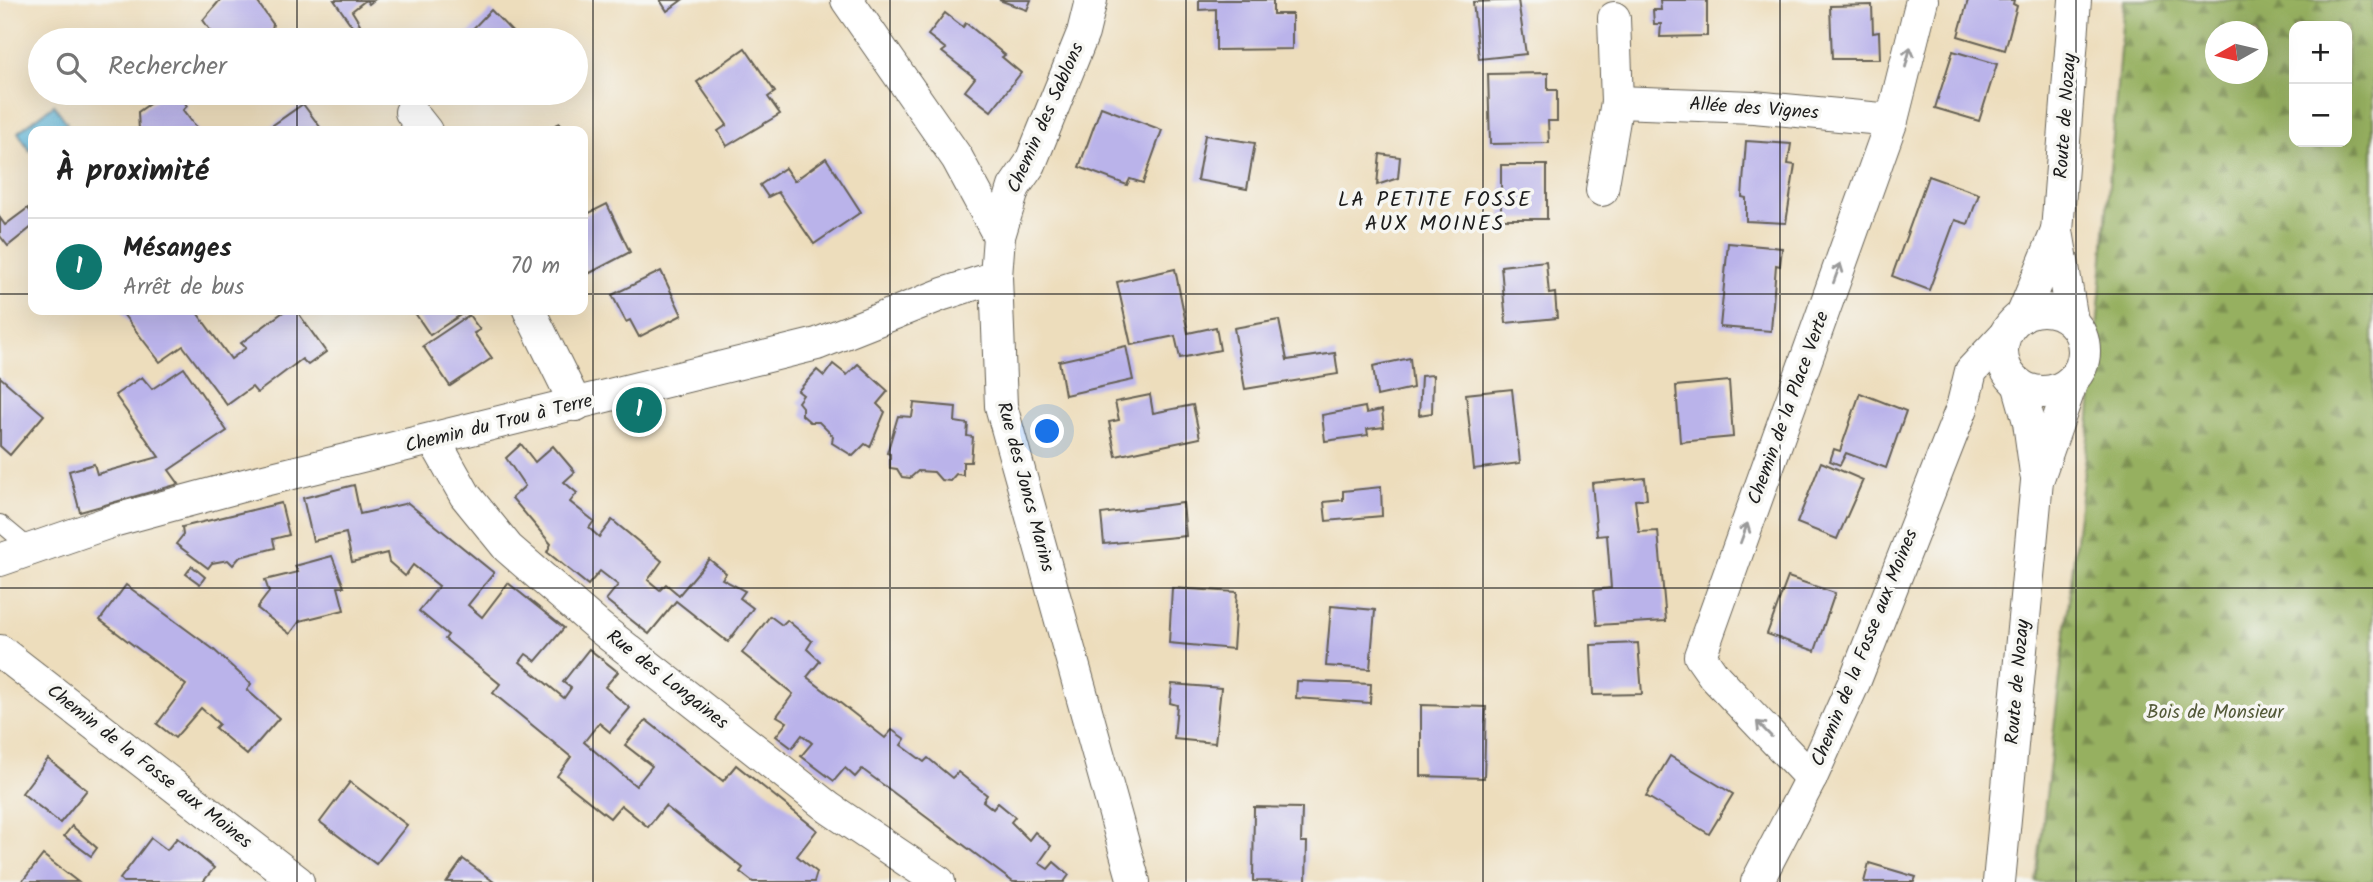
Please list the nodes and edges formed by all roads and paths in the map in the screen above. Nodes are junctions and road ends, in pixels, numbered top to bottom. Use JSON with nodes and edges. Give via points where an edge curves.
{"nodes":[{"id":1,"x":848,"y":0,"type":"edge"},
{"id":2,"x":1091,"y":0,"type":"edge"},
{"id":3,"x":1922,"y":0,"type":"edge"},
{"id":4,"x":2075,"y":0,"type":"edge"},
{"id":5,"x":1614,"y":18,"type":"dead end"},
{"id":6,"x":1617,"y":102,"type":"junction"},
{"id":7,"x":1892,"y":120,"type":"junction"},
{"id":8,"x":1602,"y":190,"type":"dead end"},
{"id":9,"x":2057,"y":231,"type":"junction"},
{"id":10,"x":999,"y":236,"type":"junction"},
{"id":11,"x":996,"y":277,"type":"junction"},
{"id":12,"x":531,"y":315,"type":"edge"},
{"id":13,"x":2072,"y":321,"type":"junction"},
{"id":14,"x":2013,"y":326,"type":"junction"},
{"id":15,"x":2014,"y":379,"type":"junction"},
{"id":16,"x":2072,"y":380,"type":"junction"},
{"id":17,"x":576,"y":405,"type":"junction"},
{"id":18,"x":1962,"y":408,"type":"junction"},
{"id":19,"x":434,"y":440,"type":"junction"},
{"id":20,"x":2037,"y":481,"type":"junction"},
{"id":21,"x":0,"y":523,"type":"edge"},
{"id":22,"x":30,"y":548,"type":"junction"},
{"id":23,"x":0,"y":560,"type":"edge"},
{"id":24,"x":0,"y":651,"type":"edge"},
{"id":25,"x":1811,"y":778,"type":"junction"},
{"id":26,"x":298,"y":882,"type":"edge"},
{"id":27,"x":939,"y":882,"type":"edge"},
{"id":28,"x":1134,"y":882,"type":"edge"},
{"id":29,"x":1757,"y":882,"type":"edge"},
{"id":30,"x":1999,"y":882,"type":"edge"}],
"edges":[{"from":1,"to":10,"type":"street","via":[[957,158]]},
{"from":2,"to":10,"type":"street","name":"Chemin des Sablons","via":[[1083,33],[1030,164],[1014,187]]},
{"from":7,"to":3,"type":"street","name":"Chemin de la Place Verte","one_way":true},
{"from":4,"to":9,"type":"street","name":"Route de Nozay"},
{"from":5,"to":6,"type":"street"},
{"from":6,"to":7,"type":"street","name":"Allée des Vignes","via":[[1754,107]]},
{"from":6,"to":8,"type":"street"},
{"from":25,"to":7,"type":"street","name":"Chemin de la Place Verte","one_way":true,"via":[[1700,656]]},
{"from":9,"to":13,"type":"street","name":"Route de Nozay"},
{"from":9,"to":14,"type":"street","name":"Route de Nozay"},
{"from":10,"to":11,"type":"street","name":"Rue des Joncs Marins"},
{"from":11,"to":17,"type":"street","name":"Chemin du Trou à Terre","via":[[817,344]]},
{"from":11,"to":28,"type":"street","name":"Rue des Joncs Marins","via":[[1001,406]]},
{"from":12,"to":17,"type":"street"},
{"from":13,"to":14,"type":"street","via":[[2048,309]]},
{"from":13,"to":16,"type":"street","via":[[2084,351]]},
{"from":14,"to":15,"type":"street","via":[[2002,350]]},
{"from":14,"to":18,"type":"street","name":"Chemin de la Fosse aux Moines","via":[[1971,371]]},
{"from":15,"to":16,"type":"street","via":[[2042,392]]},
{"from":15,"to":18,"type":"street"},
{"from":15,"to":20,"type":"street","name":"Route de Nozay","via":[[2029,422]]},
{"from":16,"to":20,"type":"street","name":"Route de Nozay"},
{"from":17,"to":19,"type":"street","name":"Chemin du Trou à Terre"},
{"from":18,"to":25,"type":"street","name":"Chemin de la Fosse aux Moines","via":[[1856,678]]},
{"from":19,"to":22,"type":"street","name":"Chemin du Trou à Terre","via":[[256,482]]},
{"from":19,"to":27,"type":"street","name":"Rue des Longaines","via":[[465,495],[508,548],[599,627],[829,808]]},
{"from":20,"to":30,"type":"street","name":"Route de Nozay"},
{"from":21,"to":22,"type":"lane"},
{"from":22,"to":23,"type":"street","name":"Chemin du Trou à Terre"},
{"from":24,"to":26,"type":"street","name":"Chemin de la Fosse aux Moines"},
{"from":25,"to":29,"type":"street","name":"Chemin de la Fosse aux Moines"}]}
